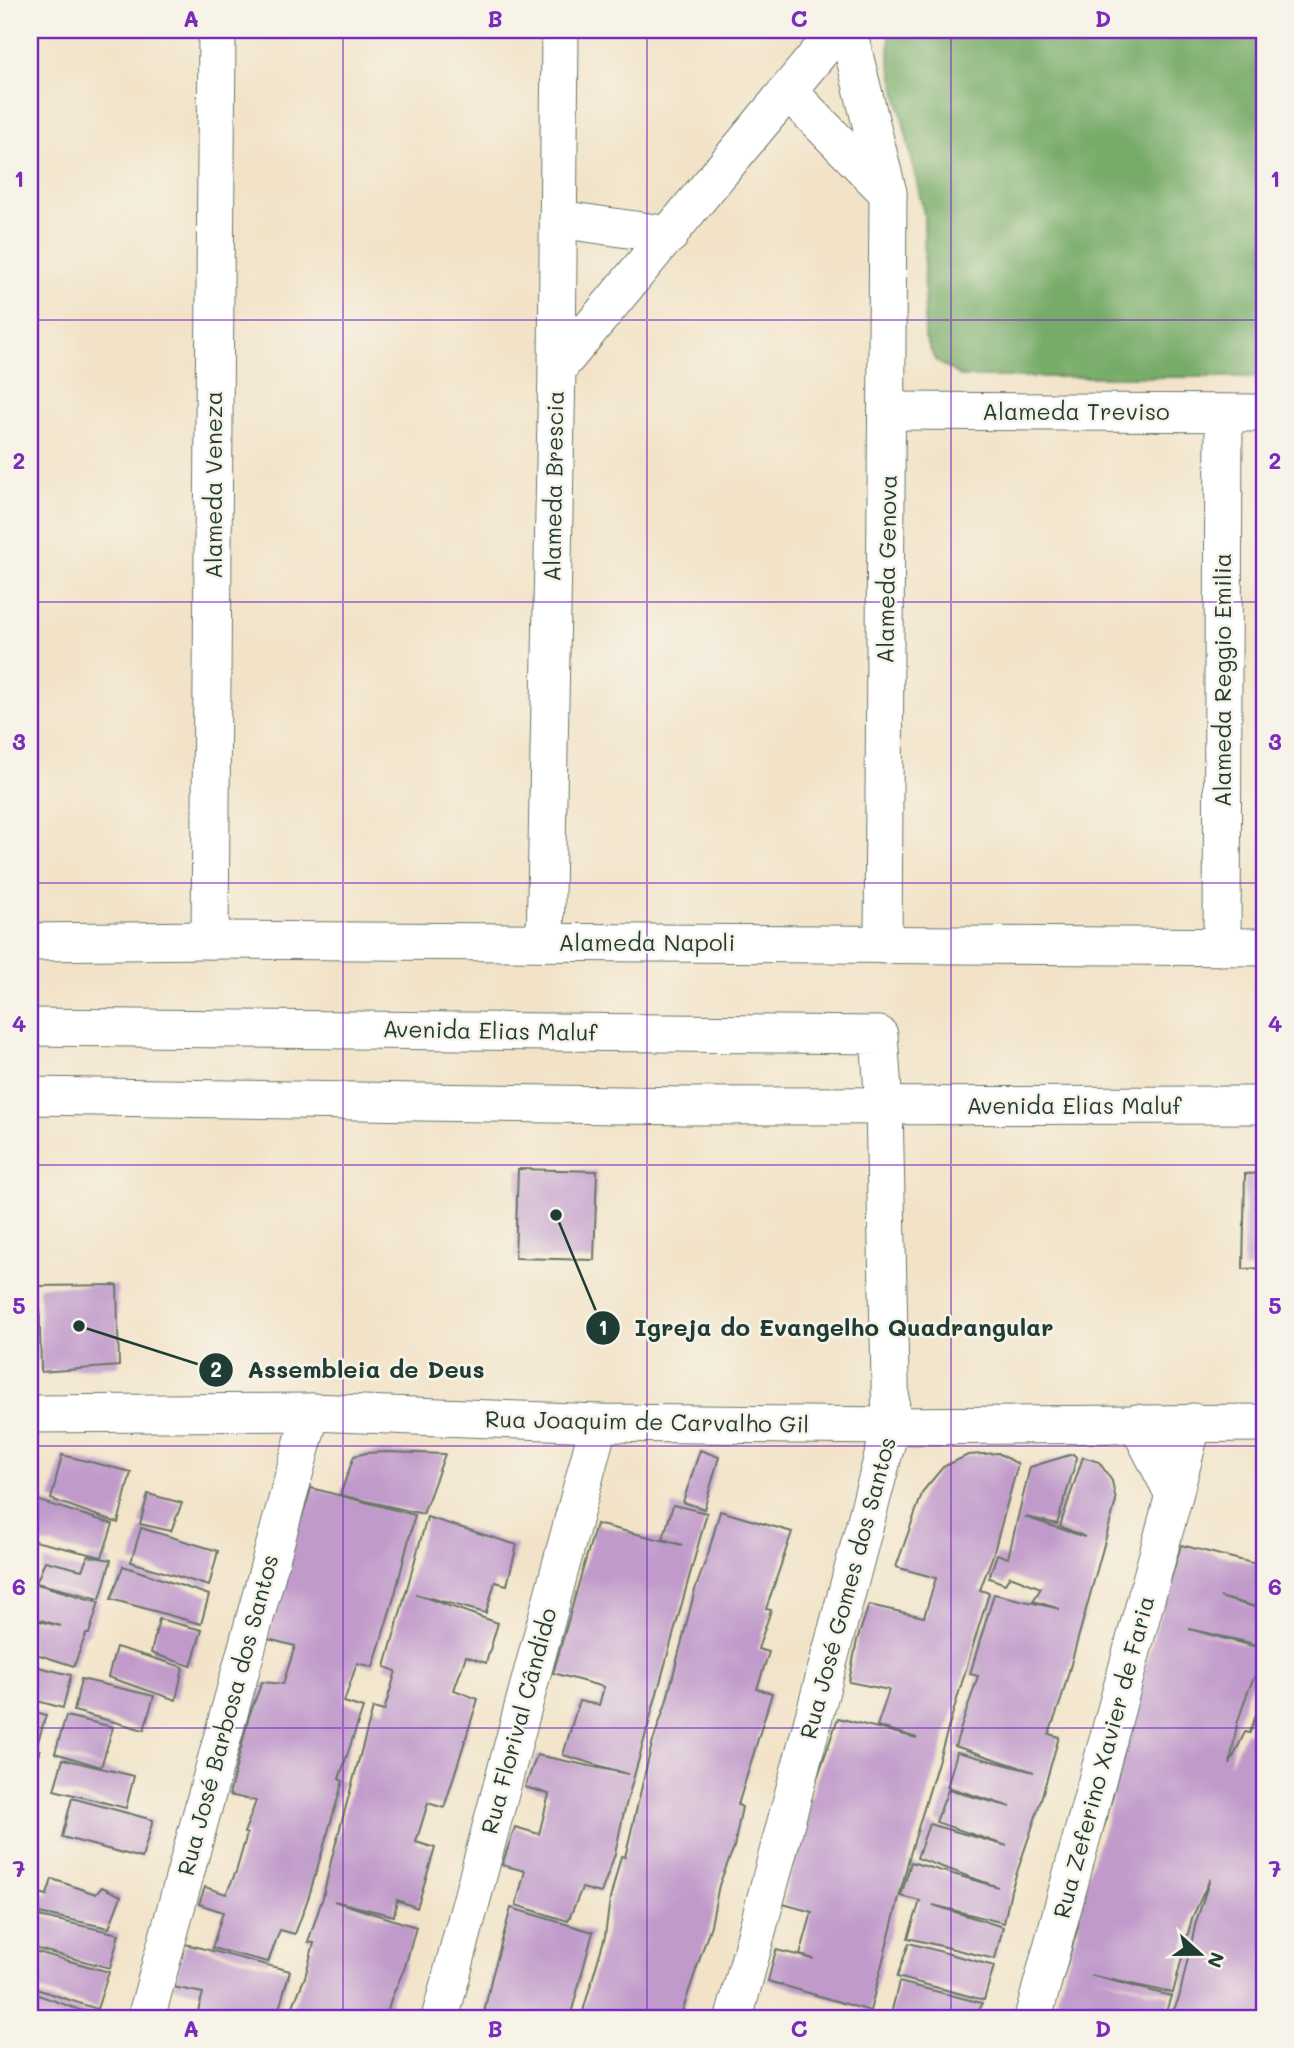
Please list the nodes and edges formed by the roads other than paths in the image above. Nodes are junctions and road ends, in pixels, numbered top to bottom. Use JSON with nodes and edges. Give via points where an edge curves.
{"nodes":[{"id":1,"x":217,"y":30,"type":"edge"},
{"id":2,"x":560,"y":30,"type":"edge"},
{"id":3,"x":838,"y":30,"type":"edge"},
{"id":4,"x":848,"y":30,"type":"edge"},
{"id":5,"x":789,"y":92,"type":"junction"},
{"id":6,"x":888,"y":193,"type":"junction"},
{"id":7,"x":558,"y":219,"type":"junction"},
{"id":8,"x":670,"y":235,"type":"junction"},
{"id":9,"x":557,"y":369,"type":"junction"},
{"id":10,"x":888,"y":411,"type":"junction"},
{"id":11,"x":1224,"y":413,"type":"junction"},
{"id":12,"x":1264,"y":413,"type":"edge"},
{"id":13,"x":210,"y":940,"type":"junction"},
{"id":14,"x":30,"y":942,"type":"edge"},
{"id":15,"x":545,"y":942,"type":"junction"},
{"id":16,"x":883,"y":945,"type":"junction"},
{"id":17,"x":1222,"y":947,"type":"junction"},
{"id":18,"x":1264,"y":947,"type":"edge"},
{"id":19,"x":30,"y":1027,"type":"edge"},
{"id":20,"x":30,"y":1096,"type":"edge"},
{"id":21,"x":1264,"y":1105,"type":"edge"},
{"id":22,"x":884,"y":1106,"type":"junction"},
{"id":23,"x":311,"y":1412,"type":"junction"},
{"id":24,"x":30,"y":1414,"type":"edge"},
{"id":25,"x":1193,"y":1422,"type":"junction"},
{"id":26,"x":599,"y":1423,"type":"junction"},
{"id":27,"x":1137,"y":1423,"type":"junction"},
{"id":28,"x":1264,"y":1423,"type":"edge"},
{"id":29,"x":891,"y":1426,"type":"junction"},
{"id":30,"x":1174,"y":1495,"type":"junction"},
{"id":31,"x":146,"y":2018,"type":"edge"},
{"id":32,"x":440,"y":2018,"type":"edge"},
{"id":33,"x":733,"y":2018,"type":"edge"},
{"id":34,"x":1033,"y":2018,"type":"edge"}],
"edges":[{"from":1,"to":13,"type":"street","name":"Alameda Veneza"},
{"from":2,"to":7,"type":"street","name":"Alameda Brescia"},
{"from":3,"to":5,"type":"street"},
{"from":4,"to":6,"type":"street","name":"Alameda Genova"},
{"from":5,"to":6,"type":"street"},
{"from":5,"to":8,"type":"street"},
{"from":6,"to":10,"type":"street","name":"Alameda Genova"},
{"from":7,"to":8,"type":"street"},
{"from":7,"to":9,"type":"street","name":"Alameda Brescia"},
{"from":8,"to":9,"type":"street"},
{"from":9,"to":15,"type":"street","name":"Alameda Brescia"},
{"from":10,"to":11,"type":"street","name":"Alameda Treviso"},
{"from":10,"to":16,"type":"street","name":"Alameda Genova"},
{"from":11,"to":12,"type":"street","name":"Alameda Treviso"},
{"from":11,"to":17,"type":"street","name":"Alameda Reggio Emilia"},
{"from":13,"to":14,"type":"street","name":"Alameda Napoli"},
{"from":13,"to":15,"type":"street","name":"Alameda Napoli"},
{"from":15,"to":16,"type":"street","name":"Alameda Napoli"},
{"from":16,"to":17,"type":"street","name":"Alameda Napoli"},
{"from":17,"to":18,"type":"street","name":"Alameda Napoli"},
{"from":19,"to":22,"type":"street","name":"Avenida Elias Maluf","via":[[879,1035]]},
{"from":20,"to":22,"type":"street","name":"Avenida Elias Maluf"},
{"from":21,"to":22,"type":"street","name":"Avenida Elias Maluf"},
{"from":22,"to":29,"type":"street","name":"Rua José Gomes dos Santos"},
{"from":23,"to":24,"type":"street","name":"Rua Joaquim de Carvalho Gil"},
{"from":23,"to":26,"type":"street","name":"Rua Joaquim de Carvalho Gil"},
{"from":23,"to":31,"type":"street","name":"Rua José Barbosa dos Santos"},
{"from":25,"to":27,"type":"street","name":"Rua Joaquim de Carvalho Gil"},
{"from":25,"to":28,"type":"street","name":"Rua Joaquim de Carvalho Gil"},
{"from":25,"to":30,"type":"street","name":"Rua Zeferino Xavier de Faria"},
{"from":26,"to":29,"type":"street","name":"Rua Joaquim de Carvalho Gil"},
{"from":26,"to":32,"type":"street","name":"Rua Florival Cândido"},
{"from":27,"to":29,"type":"street","name":"Rua Joaquim de Carvalho Gil"},
{"from":27,"to":30,"type":"street"},
{"from":29,"to":33,"type":"street","name":"Rua José Gomes dos Santos"},
{"from":30,"to":34,"type":"street","name":"Rua Zeferino Xavier de Faria"}]}
